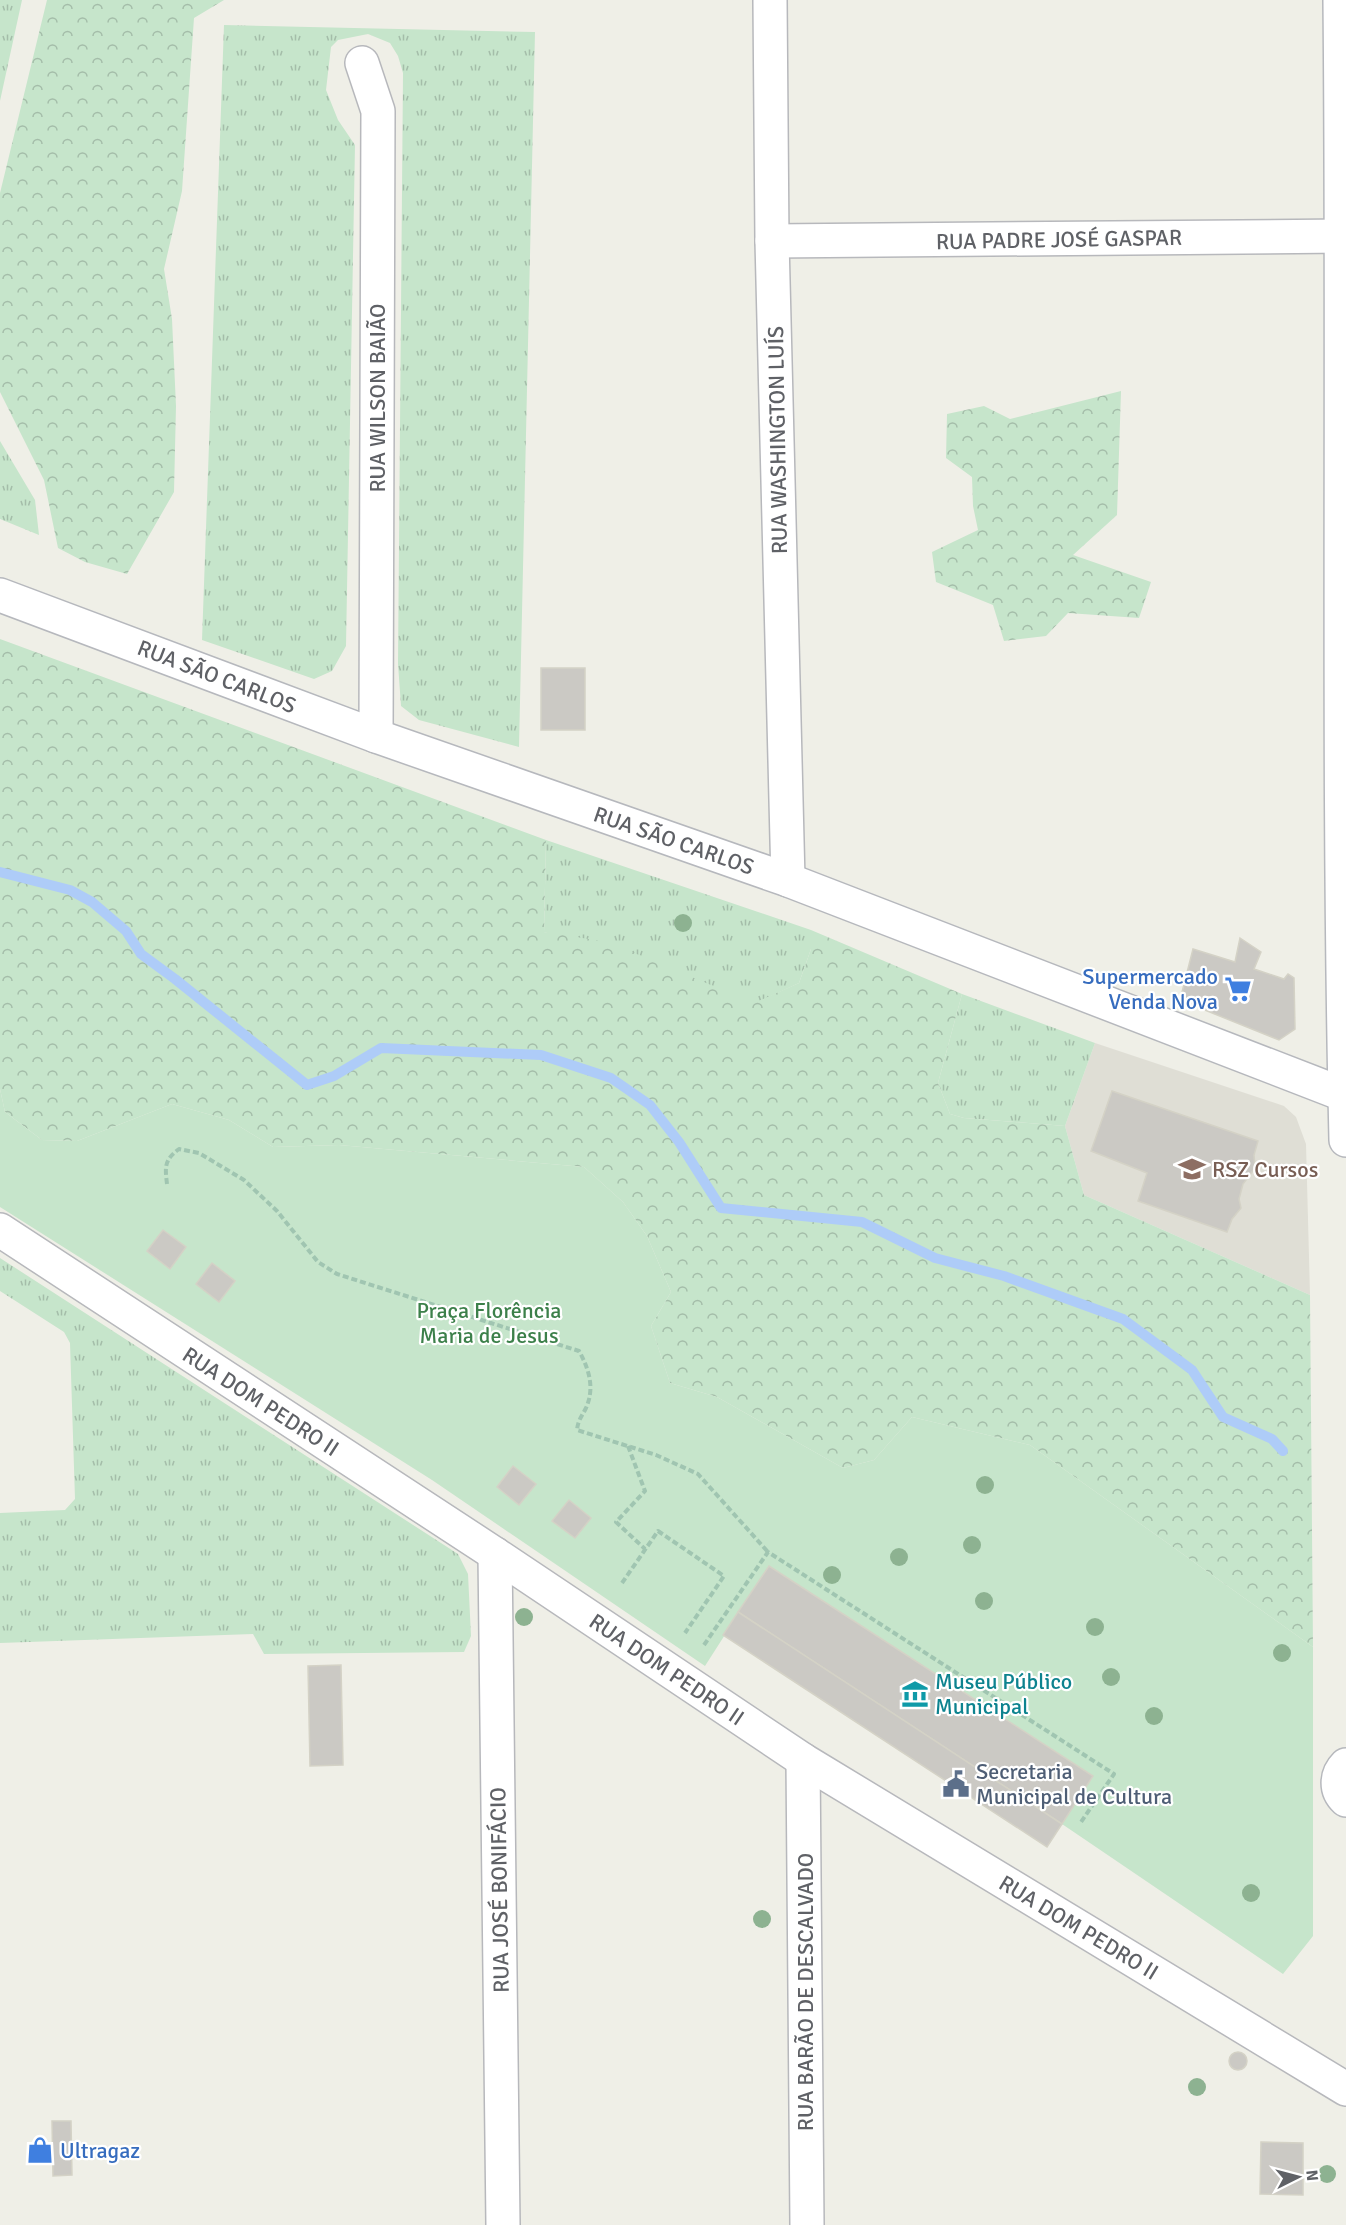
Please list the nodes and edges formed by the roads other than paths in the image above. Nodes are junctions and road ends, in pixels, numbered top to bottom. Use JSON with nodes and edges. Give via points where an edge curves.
{"nodes":[{"id":1,"x":770,"y":0,"type":"edge"},
{"id":2,"x":1340,"y":0,"type":"edge"},
{"id":3,"x":362,"y":63,"type":"dead end"},
{"id":4,"x":1344,"y":236,"type":"edge"},
{"id":5,"x":772,"y":241,"type":"junction"},
{"id":6,"x":0,"y":595,"type":"edge"},
{"id":7,"x":376,"y":736,"type":"junction"},
{"id":8,"x":1344,"y":803,"type":"edge"},
{"id":9,"x":788,"y":880,"type":"junction"},
{"id":10,"x":1345,"y":1095,"type":"edge"},
{"id":11,"x":1346,"y":1140,"type":"edge"},
{"id":12,"x":0,"y":1230,"type":"edge"},
{"id":13,"x":495,"y":1554,"type":"junction"},
{"id":14,"x":803,"y":1760,"type":"junction"},
{"id":15,"x":1346,"y":1765,"type":"edge"},
{"id":16,"x":1346,"y":1800,"type":"edge"},
{"id":17,"x":1346,"y":2089,"type":"edge"},
{"id":18,"x":503,"y":2225,"type":"edge"},
{"id":19,"x":807,"y":2225,"type":"edge"}],
"edges":[{"from":1,"to":5,"type":"street","name":"RUA WASHINGTON LUÍS"},
{"from":2,"to":4,"type":"street"},
{"from":3,"to":7,"type":"street","name":"RUA WILSON BAIÃO","via":[[378,111]]},
{"from":4,"to":5,"type":"street","name":"RUA PADRE JOSÉ GASPAR"},
{"from":4,"to":8,"type":"street"},
{"from":5,"to":9,"type":"street","name":"RUA WASHINGTON LUÍS"},
{"from":6,"to":7,"type":"street","name":"RUA SÃO CARLOS"},
{"from":7,"to":9,"type":"street","name":"RUA SÃO CARLOS"},
{"from":8,"to":10,"type":"street"},
{"from":9,"to":10,"type":"street","name":"RUA SÃO CARLOS"},
{"from":10,"to":11,"type":"street"},
{"from":12,"to":13,"type":"street","name":"RUA DOM PEDRO II"},
{"from":13,"to":14,"type":"street","name":"RUA DOM PEDRO II"},
{"from":13,"to":18,"type":"street","name":"RUA JOSÉ BONIFÁCIO"},
{"from":14,"to":17,"type":"street","name":"RUA DOM PEDRO II"},
{"from":14,"to":19,"type":"street","name":"RUA BARÃO DE DESCALVADO"},
{"from":15,"to":16,"type":"street","via":[[1338,1781]]}]}
